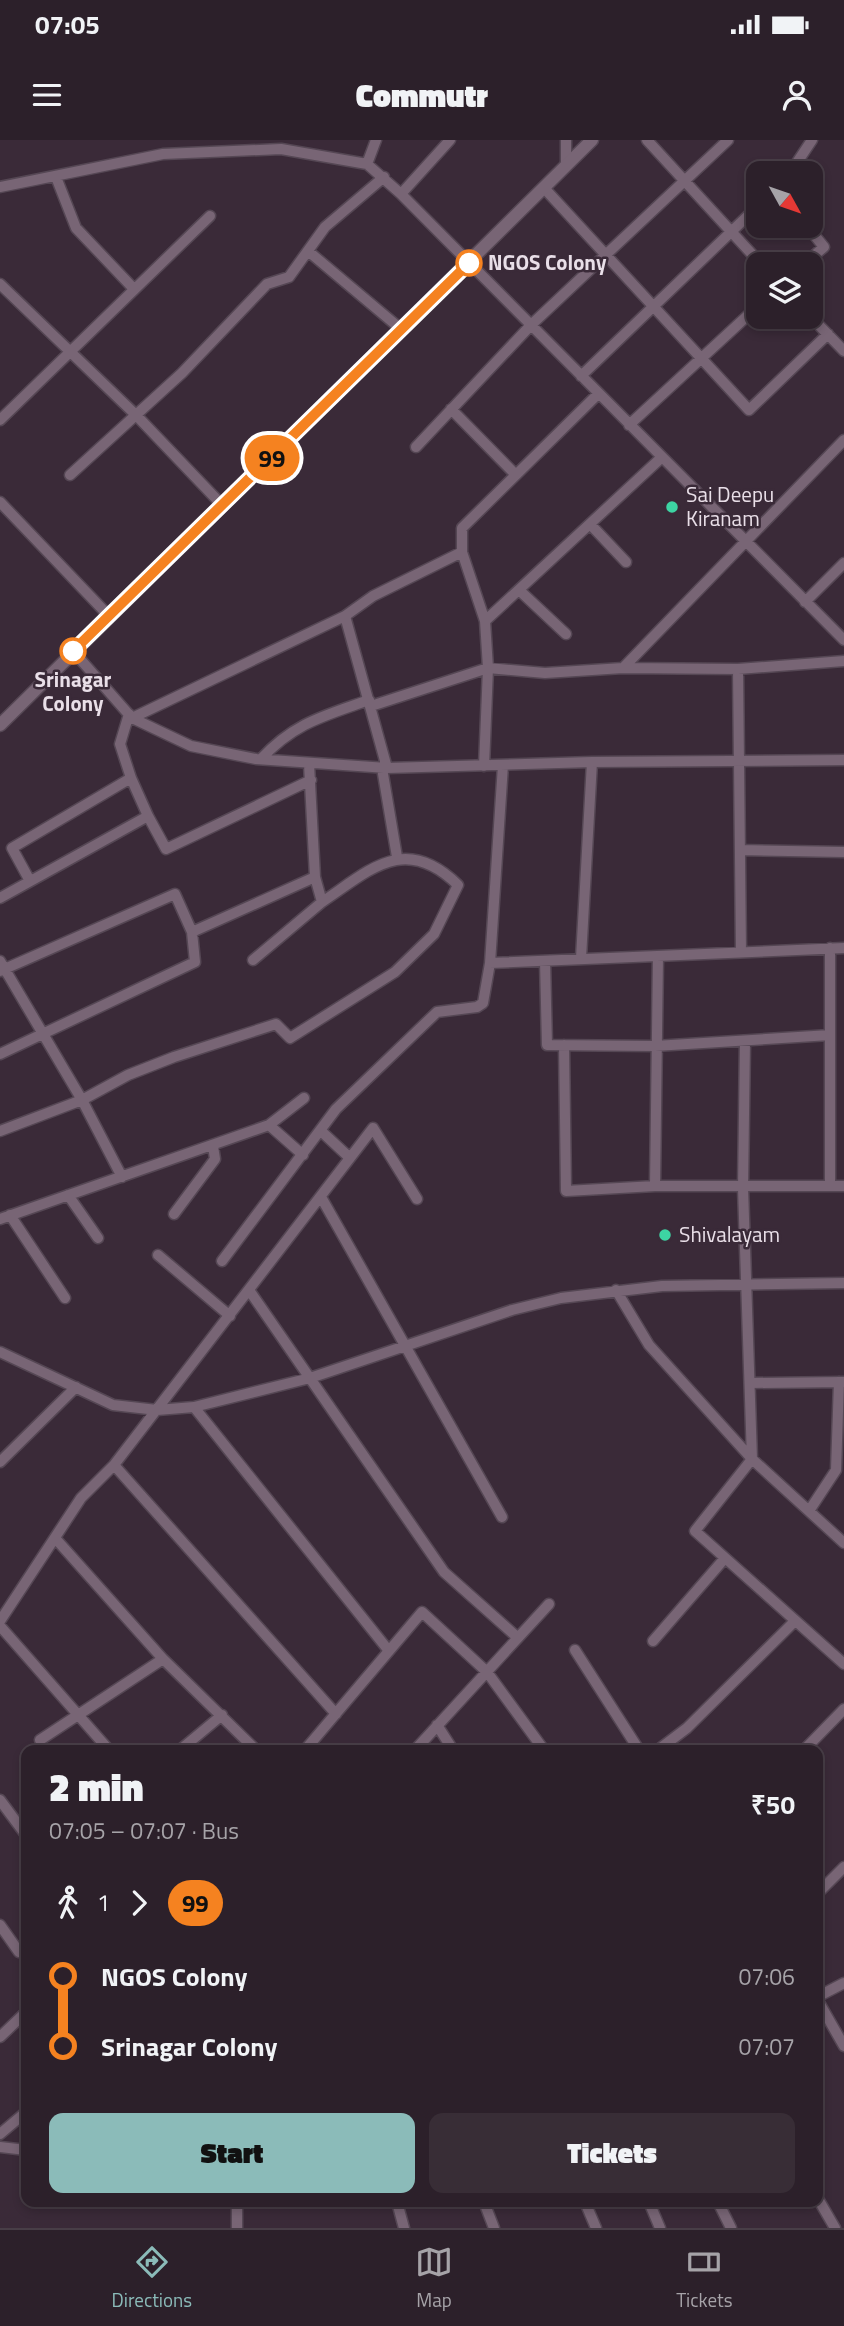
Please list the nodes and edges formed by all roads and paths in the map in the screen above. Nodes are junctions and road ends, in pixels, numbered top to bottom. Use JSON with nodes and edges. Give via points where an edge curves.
{"nodes":[{"id":1,"x":376,"y":140,"type":"edge"},
{"id":2,"x":450,"y":140,"type":"edge"},
{"id":3,"x":566,"y":140,"type":"edge"},
{"id":4,"x":592,"y":140,"type":"edge"},
{"id":5,"x":647,"y":140,"type":"edge"},
{"id":6,"x":728,"y":140,"type":"edge"},
{"id":7,"x":812,"y":140,"type":"edge"},
{"id":8,"x":203,"y":146,"type":"edge"},
{"id":9,"x":798,"y":161,"type":"edge"},
{"id":10,"x":367,"y":164,"type":"junction"},
{"id":11,"x":566,"y":166,"type":"junction"},
{"id":12,"x":55,"y":177,"type":"junction"},
{"id":13,"x":384,"y":177,"type":"junction"},
{"id":14,"x":686,"y":179,"type":"junction"},
{"id":15,"x":0,"y":187,"type":"edge"},
{"id":16,"x":545,"y":189,"type":"junction"},
{"id":17,"x":401,"y":194,"type":"junction"},
{"id":18,"x":211,"y":216,"type":"dead end"},
{"id":19,"x":746,"y":218,"type":"edge"},
{"id":20,"x":733,"y":232,"type":"junction"},
{"id":21,"x":817,"y":238,"type":"edge"},
{"id":22,"x":308,"y":251,"type":"junction"},
{"id":23,"x":750,"y":252,"type":"edge"},
{"id":24,"x":818,"y":252,"type":"edge"},
{"id":25,"x":606,"y":255,"type":"junction"},
{"id":26,"x":469,"y":263,"type":"junction"},
{"id":27,"x":0,"y":284,"type":"edge"},
{"id":28,"x":134,"y":289,"type":"junction"},
{"id":29,"x":10,"y":292,"type":"junction"},
{"id":30,"x":0,"y":302,"type":"edge"},
{"id":31,"x":654,"y":307,"type":"junction"},
{"id":32,"x":746,"y":317,"type":"edge"},
{"id":33,"x":531,"y":326,"type":"junction"},
{"id":34,"x":823,"y":329,"type":"edge"},
{"id":35,"x":402,"y":330,"type":"junction"},
{"id":36,"x":828,"y":334,"type":"junction"},
{"id":37,"x":844,"y":351,"type":"edge"},
{"id":38,"x":71,"y":353,"type":"junction"},
{"id":39,"x":701,"y":358,"type":"junction"},
{"id":40,"x":581,"y":376,"type":"junction"},
{"id":41,"x":598,"y":394,"type":"junction"},
{"id":42,"x":451,"y":409,"type":"junction"},
{"id":43,"x":137,"y":416,"type":"junction"},
{"id":44,"x":0,"y":420,"type":"edge"},
{"id":45,"x":629,"y":425,"type":"junction"},
{"id":46,"x":844,"y":440,"type":"edge"},
{"id":47,"x":416,"y":447,"type":"dead end"},
{"id":48,"x":662,"y":458,"type":"junction"},
{"id":49,"x":515,"y":474,"type":"junction"},
{"id":50,"x":70,"y":475,"type":"dead end"},
{"id":51,"x":0,"y":502,"type":"edge"},
{"id":52,"x":223,"y":506,"type":"junction"},
{"id":53,"x":590,"y":524,"type":"junction"},
{"id":54,"x":743,"y":541,"type":"junction"},
{"id":55,"x":462,"y":552,"type":"junction"},
{"id":56,"x":626,"y":562,"type":"dead end"},
{"id":57,"x":844,"y":563,"type":"edge"},
{"id":58,"x":519,"y":590,"type":"junction"},
{"id":59,"x":804,"y":602,"type":"junction"},
{"id":60,"x":109,"y":616,"type":"junction"},
{"id":61,"x":345,"y":616,"type":"junction"},
{"id":62,"x":485,"y":621,"type":"junction"},
{"id":63,"x":566,"y":634,"type":"dead end"},
{"id":64,"x":844,"y":640,"type":"edge"},
{"id":65,"x":73,"y":651,"type":"junction"},
{"id":66,"x":844,"y":661,"type":"edge"},
{"id":67,"x":488,"y":668,"type":"junction"},
{"id":68,"x":623,"y":668,"type":"junction"},
{"id":69,"x":738,"y":669,"type":"junction"},
{"id":70,"x":370,"y":703,"type":"junction"},
{"id":71,"x":131,"y":716,"type":"junction"},
{"id":72,"x":0,"y":725,"type":"edge"},
{"id":73,"x":261,"y":759,"type":"junction"},
{"id":74,"x":844,"y":760,"type":"edge"},
{"id":75,"x":592,"y":762,"type":"junction"},
{"id":76,"x":739,"y":762,"type":"junction"},
{"id":77,"x":309,"y":764,"type":"junction"},
{"id":78,"x":503,"y":765,"type":"junction"},
{"id":79,"x":484,"y":766,"type":"junction"},
{"id":80,"x":384,"y":768,"type":"junction"},
{"id":81,"x":131,"y":778,"type":"junction"},
{"id":82,"x":311,"y":780,"type":"junction"},
{"id":83,"x":148,"y":816,"type":"junction"},
{"id":84,"x":740,"y":849,"type":"junction"},
{"id":85,"x":844,"y":852,"type":"edge"},
{"id":86,"x":397,"y":857,"type":"junction"},
{"id":87,"x":315,"y":877,"type":"junction"},
{"id":88,"x":30,"y":881,"type":"junction"},
{"id":89,"x":0,"y":898,"type":"edge"},
{"id":90,"x":322,"y":902,"type":"junction"},
{"id":91,"x":192,"y":932,"type":"junction"},
{"id":92,"x":830,"y":948,"type":"junction"},
{"id":93,"x":844,"y":948,"type":"edge"},
{"id":94,"x":741,"y":952,"type":"junction"},
{"id":95,"x":658,"y":957,"type":"junction"},
{"id":96,"x":581,"y":958,"type":"junction"},
{"id":97,"x":253,"y":960,"type":"dead end"},
{"id":98,"x":545,"y":961,"type":"junction"},
{"id":99,"x":491,"y":963,"type":"junction"},
{"id":100,"x":2,"y":967,"type":"edge"},
{"id":101,"x":44,"y":1034,"type":"junction"},
{"id":102,"x":830,"y":1035,"type":"junction"},
{"id":103,"x":745,"y":1041,"type":"junction"},
{"id":104,"x":564,"y":1045,"type":"junction"},
{"id":105,"x":655,"y":1046,"type":"junction"},
{"id":106,"x":0,"y":1054,"type":"edge"},
{"id":107,"x":304,"y":1098,"type":"dead end"},
{"id":108,"x":82,"y":1100,"type":"junction"},
{"id":109,"x":269,"y":1125,"type":"junction"},
{"id":110,"x":0,"y":1131,"type":"edge"},
{"id":111,"x":321,"y":1131,"type":"junction"},
{"id":112,"x":213,"y":1146,"type":"junction"},
{"id":113,"x":303,"y":1155,"type":"junction"},
{"id":114,"x":350,"y":1158,"type":"junction"},
{"id":115,"x":122,"y":1177,"type":"junction"},
{"id":116,"x":655,"y":1186,"type":"junction"},
{"id":117,"x":830,"y":1186,"type":"junction"},
{"id":118,"x":844,"y":1186,"type":"edge"},
{"id":119,"x":743,"y":1188,"type":"junction"},
{"id":120,"x":68,"y":1195,"type":"junction"},
{"id":121,"x":321,"y":1197,"type":"junction"},
{"id":122,"x":417,"y":1199,"type":"dead end"},
{"id":123,"x":174,"y":1214,"type":"dead end"},
{"id":124,"x":5,"y":1217,"type":"edge"},
{"id":125,"x":98,"y":1238,"type":"dead end"},
{"id":126,"x":158,"y":1255,"type":"dead end"},
{"id":127,"x":222,"y":1261,"type":"dead end"},
{"id":128,"x":844,"y":1283,"type":"edge"},
{"id":129,"x":746,"y":1285,"type":"junction"},
{"id":130,"x":249,"y":1290,"type":"junction"},
{"id":131,"x":616,"y":1290,"type":"junction"},
{"id":132,"x":65,"y":1298,"type":"dead end"},
{"id":133,"x":230,"y":1316,"type":"junction"},
{"id":134,"x":404,"y":1345,"type":"junction"},
{"id":135,"x":0,"y":1352,"type":"edge"},
{"id":136,"x":310,"y":1378,"type":"junction"},
{"id":137,"x":842,"y":1382,"type":"edge"},
{"id":138,"x":751,"y":1383,"type":"junction"},
{"id":139,"x":76,"y":1387,"type":"junction"},
{"id":140,"x":194,"y":1407,"type":"junction"},
{"id":141,"x":157,"y":1410,"type":"junction"},
{"id":142,"x":752,"y":1459,"type":"junction"},
{"id":143,"x":0,"y":1462,"type":"edge"},
{"id":144,"x":114,"y":1465,"type":"junction"},
{"id":145,"x":840,"y":1470,"type":"edge"},
{"id":146,"x":809,"y":1511,"type":"junction"},
{"id":147,"x":502,"y":1517,"type":"dead end"},
{"id":148,"x":55,"y":1538,"type":"junction"},
{"id":149,"x":844,"y":1543,"type":"edge"},
{"id":150,"x":725,"y":1558,"type":"junction"},
{"id":151,"x":549,"y":1604,"type":"dead end"},
{"id":152,"x":0,"y":1620,"type":"edge"},
{"id":153,"x":795,"y":1620,"type":"junction"},
{"id":154,"x":0,"y":1626,"type":"edge"},
{"id":155,"x":517,"y":1637,"type":"junction"},
{"id":156,"x":653,"y":1641,"type":"dead end"},
{"id":157,"x":575,"y":1650,"type":"dead end"},
{"id":158,"x":389,"y":1651,"type":"junction"},
{"id":159,"x":163,"y":1659,"type":"junction"},
{"id":160,"x":844,"y":1664,"type":"edge"},
{"id":161,"x":487,"y":1672,"type":"junction"},
{"id":162,"x":844,"y":1709,"type":"edge"},
{"id":163,"x":336,"y":1714,"type":"junction"},
{"id":164,"x":222,"y":1715,"type":"junction"},
{"id":165,"x":78,"y":1716,"type":"junction"},
{"id":166,"x":438,"y":1725,"type":"junction"},
{"id":167,"x":40,"y":1740,"type":"dead end"},
{"id":168,"x":104,"y":1745,"type":"edge"},
{"id":169,"x":186,"y":1745,"type":"edge"},
{"id":170,"x":251,"y":1745,"type":"edge"},
{"id":171,"x":309,"y":1745,"type":"edge"},
{"id":172,"x":420,"y":1745,"type":"edge"},
{"id":173,"x":450,"y":1745,"type":"edge"},
{"id":174,"x":540,"y":1745,"type":"edge"},
{"id":175,"x":636,"y":1745,"type":"edge"},
{"id":176,"x":665,"y":1745,"type":"edge"},
{"id":177,"x":809,"y":1745,"type":"edge"},
{"id":178,"x":0,"y":1800,"type":"edge"},
{"id":179,"x":21,"y":1828,"type":"edge"},
{"id":180,"x":844,"y":1867,"type":"edge"},
{"id":181,"x":823,"y":1889,"type":"edge"},
{"id":182,"x":0,"y":1925,"type":"edge"},
{"id":183,"x":19,"y":1952,"type":"dead end"},
{"id":184,"x":844,"y":1983,"type":"edge"},
{"id":185,"x":823,"y":1995,"type":"edge"},
{"id":186,"x":823,"y":2009,"type":"edge"},
{"id":187,"x":21,"y":2017,"type":"edge"},
{"id":188,"x":0,"y":2037,"type":"edge"},
{"id":189,"x":844,"y":2046,"type":"edge"},
{"id":190,"x":21,"y":2116,"type":"edge"},
{"id":191,"x":0,"y":2134,"type":"edge"},
{"id":192,"x":0,"y":2147,"type":"edge"},
{"id":193,"x":21,"y":2149,"type":"edge"},
{"id":194,"x":237,"y":2207,"type":"edge"},
{"id":195,"x":398,"y":2207,"type":"edge"},
{"id":196,"x":486,"y":2207,"type":"edge"},
{"id":197,"x":587,"y":2207,"type":"edge"},
{"id":198,"x":651,"y":2207,"type":"edge"},
{"id":199,"x":720,"y":2207,"type":"edge"},
{"id":200,"x":823,"y":2207,"type":"edge"},
{"id":201,"x":237,"y":2228,"type":"edge"},
{"id":202,"x":404,"y":2228,"type":"edge"},
{"id":203,"x":494,"y":2228,"type":"edge"},
{"id":204,"x":596,"y":2228,"type":"edge"},
{"id":205,"x":660,"y":2228,"type":"edge"},
{"id":206,"x":731,"y":2228,"type":"edge"},
{"id":207,"x":835,"y":2228,"type":"edge"}],
"edges":[{"from":1,"to":10,"type":"street"},
{"from":2,"to":17,"type":"street"},
{"from":3,"to":11,"type":"street"},
{"from":4,"to":11,"type":"street"},
{"from":5,"to":14,"type":"street"},
{"from":6,"to":14,"type":"street"},
{"from":7,"to":9,"type":"street"},
{"from":8,"to":10,"type":"street","via":[[281,149]]},
{"from":8,"to":12,"type":"street"},
{"from":10,"to":13,"type":"street"},
{"from":11,"to":16,"type":"street"},
{"from":12,"to":15,"type":"street"},
{"from":12,"to":28,"type":"street","via":[[76,228]]},
{"from":13,"to":17,"type":"street"},
{"from":13,"to":22,"type":"street","via":[[325,227]]},
{"from":14,"to":20,"type":"street"},
{"from":14,"to":25,"type":"street"},
{"from":16,"to":25,"type":"street"},
{"from":16,"to":26,"type":"street"},
{"from":17,"to":26,"type":"street"},
{"from":18,"to":28,"type":"street"},
{"from":19,"to":20,"type":"street"},
{"from":20,"to":23,"type":"street"},
{"from":20,"to":31,"type":"street"},
{"from":21,"to":24,"type":"street","via":[[824,247]]},
{"from":22,"to":35,"type":"street"},
{"from":22,"to":43,"type":"street","via":[[289,276],[267,284]]},
{"from":25,"to":31,"type":"street"},
{"from":25,"to":33,"type":"street"},
{"from":26,"to":33,"type":"street"},
{"from":26,"to":35,"type":"street"},
{"from":27,"to":29,"type":"street"},
{"from":28,"to":38,"type":"street"},
{"from":29,"to":30,"type":"street"},
{"from":29,"to":38,"type":"street"},
{"from":31,"to":39,"type":"street"},
{"from":31,"to":40,"type":"street"},
{"from":32,"to":39,"type":"street"},
{"from":33,"to":40,"type":"street"},
{"from":33,"to":42,"type":"street"},
{"from":34,"to":36,"type":"street"},
{"from":35,"to":52,"type":"street"},
{"from":36,"to":37,"type":"street"},
{"from":36,"to":39,"type":"street","via":[[749,410]]},
{"from":38,"to":43,"type":"street"},
{"from":38,"to":44,"type":"street"},
{"from":39,"to":45,"type":"street"},
{"from":40,"to":41,"type":"street"},
{"from":41,"to":45,"type":"street"},
{"from":41,"to":49,"type":"street"},
{"from":42,"to":47,"type":"street"},
{"from":42,"to":49,"type":"street"},
{"from":43,"to":50,"type":"street"},
{"from":43,"to":52,"type":"street"},
{"from":45,"to":48,"type":"street"},
{"from":46,"to":54,"type":"street"},
{"from":48,"to":53,"type":"street"},
{"from":48,"to":54,"type":"street"},
{"from":49,"to":55,"type":"street","via":[[462,528]]},
{"from":51,"to":60,"type":"street"},
{"from":52,"to":60,"type":"street"},
{"from":53,"to":56,"type":"street"},
{"from":53,"to":58,"type":"street"},
{"from":54,"to":59,"type":"street"},
{"from":54,"to":68,"type":"street"},
{"from":55,"to":61,"type":"street","via":[[373,596]]},
{"from":55,"to":62,"type":"street"},
{"from":57,"to":59,"type":"street"},
{"from":58,"to":62,"type":"street"},
{"from":58,"to":63,"type":"street"},
{"from":59,"to":64,"type":"street"},
{"from":60,"to":65,"type":"street"},
{"from":61,"to":70,"type":"street"},
{"from":61,"to":71,"type":"street"},
{"from":62,"to":67,"type":"street"},
{"from":65,"to":71,"type":"street"},
{"from":65,"to":72,"type":"street"},
{"from":66,"to":69,"type":"street"},
{"from":67,"to":68,"type":"street","via":[[545,673]]},
{"from":67,"to":70,"type":"street"},
{"from":67,"to":79,"type":"street"},
{"from":68,"to":69,"type":"street"},
{"from":69,"to":76,"type":"street"},
{"from":70,"to":73,"type":"street","via":[[305,724],[282,736]]},
{"from":70,"to":80,"type":"street"},
{"from":71,"to":73,"type":"street","via":[[191,746]]},
{"from":71,"to":81,"type":"street","via":[[120,744]]},
{"from":73,"to":77,"type":"street"},
{"from":74,"to":76,"type":"street"},
{"from":75,"to":76,"type":"street"},
{"from":75,"to":78,"type":"street"},
{"from":75,"to":96,"type":"street"},
{"from":76,"to":84,"type":"street"},
{"from":77,"to":80,"type":"street"},
{"from":77,"to":82,"type":"street"},
{"from":78,"to":79,"type":"street"},
{"from":78,"to":99,"type":"street"},
{"from":79,"to":80,"type":"street"},
{"from":80,"to":86,"type":"street"},
{"from":81,"to":83,"type":"street"},
{"from":81,"to":88,"type":"street","via":[[12,848]]},
{"from":82,"to":83,"type":"street","via":[[166,849]]},
{"from":82,"to":87,"type":"street"},
{"from":83,"to":88,"type":"street"},
{"from":84,"to":85,"type":"street"},
{"from":84,"to":94,"type":"street"},
{"from":86,"to":90,"type":"street","via":[[380,863]]},
{"from":86,"to":108,"type":"street","via":[[437,869],[458,884],[434,934],[395,972],[290,1038],[276,1024],[163,1061]]},
{"from":87,"to":90,"type":"street"},
{"from":87,"to":91,"type":"street"},
{"from":88,"to":89,"type":"street"},
{"from":90,"to":97,"type":"street"},
{"from":91,"to":100,"type":"street","via":[[174,894]]},
{"from":91,"to":101,"type":"street","via":[[195,962]]},
{"from":92,"to":93,"type":"street"},
{"from":92,"to":94,"type":"street"},
{"from":92,"to":102,"type":"street"},
{"from":94,"to":95,"type":"street"},
{"from":95,"to":96,"type":"street"},
{"from":95,"to":105,"type":"street"},
{"from":96,"to":98,"type":"street"},
{"from":98,"to":99,"type":"street"},
{"from":98,"to":104,"type":"street","via":[[547,1045]]},
{"from":99,"to":111,"type":"street","via":[[481,1006],[437,1012],[336,1109]]},
{"from":100,"to":101,"type":"street"},
{"from":101,"to":106,"type":"street"},
{"from":101,"to":108,"type":"street"},
{"from":102,"to":103,"type":"street"},
{"from":102,"to":117,"type":"street"},
{"from":103,"to":105,"type":"street"},
{"from":103,"to":119,"type":"street"},
{"from":104,"to":105,"type":"street"},
{"from":104,"to":116,"type":"street","via":[[566,1191]]},
{"from":105,"to":116,"type":"street"},
{"from":107,"to":109,"type":"street"},
{"from":108,"to":110,"type":"street"},
{"from":108,"to":115,"type":"street"},
{"from":109,"to":112,"type":"street"},
{"from":109,"to":113,"type":"street"},
{"from":111,"to":113,"type":"street"},
{"from":111,"to":114,"type":"street"},
{"from":112,"to":115,"type":"street"},
{"from":112,"to":123,"type":"street","via":[[215,1159]]},
{"from":113,"to":127,"type":"street"},
{"from":114,"to":121,"type":"street"},
{"from":114,"to":122,"type":"street","via":[[373,1128]]},
{"from":115,"to":120,"type":"street"},
{"from":116,"to":119,"type":"street"},
{"from":117,"to":118,"type":"street"},
{"from":117,"to":119,"type":"street"},
{"from":119,"to":129,"type":"street"},
{"from":120,"to":124,"type":"street"},
{"from":120,"to":125,"type":"street"},
{"from":121,"to":130,"type":"street"},
{"from":121,"to":134,"type":"street"},
{"from":124,"to":132,"type":"street"},
{"from":126,"to":133,"type":"street"},
{"from":128,"to":129,"type":"street"},
{"from":129,"to":131,"type":"street"},
{"from":129,"to":138,"type":"street"},
{"from":130,"to":133,"type":"street"},
{"from":130,"to":136,"type":"street"},
{"from":131,"to":134,"type":"street","via":[[512,1310]]},
{"from":131,"to":142,"type":"street","via":[[649,1345]]},
{"from":133,"to":141,"type":"street"},
{"from":134,"to":136,"type":"street"},
{"from":134,"to":147,"type":"street"},
{"from":135,"to":139,"type":"street"},
{"from":136,"to":140,"type":"street"},
{"from":136,"to":155,"type":"street","via":[[444,1572]]},
{"from":137,"to":138,"type":"street"},
{"from":137,"to":145,"type":"street"},
{"from":138,"to":142,"type":"street"},
{"from":139,"to":141,"type":"street","via":[[113,1405]]},
{"from":139,"to":143,"type":"street"},
{"from":140,"to":141,"type":"street"},
{"from":140,"to":158,"type":"street"},
{"from":141,"to":144,"type":"street"},
{"from":142,"to":146,"type":"street"},
{"from":142,"to":150,"type":"street","via":[[695,1531]]},
{"from":144,"to":148,"type":"street","via":[[81,1498]]},
{"from":144,"to":163,"type":"street"},
{"from":145,"to":146,"type":"street"},
{"from":146,"to":149,"type":"street"},
{"from":148,"to":152,"type":"street"},
{"from":148,"to":159,"type":"street"},
{"from":150,"to":153,"type":"street"},
{"from":150,"to":156,"type":"street"},
{"from":151,"to":155,"type":"street"},
{"from":153,"to":160,"type":"street"},
{"from":153,"to":176,"type":"street"},
{"from":154,"to":165,"type":"street"},
{"from":155,"to":161,"type":"street"},
{"from":157,"to":175,"type":"street"},
{"from":158,"to":161,"type":"street","via":[[422,1612]]},
{"from":158,"to":163,"type":"street"},
{"from":159,"to":164,"type":"street"},
{"from":159,"to":165,"type":"street"},
{"from":161,"to":166,"type":"street"},
{"from":161,"to":174,"type":"street"},
{"from":162,"to":177,"type":"street"},
{"from":163,"to":171,"type":"street"},
{"from":164,"to":169,"type":"street"},
{"from":164,"to":170,"type":"street"},
{"from":165,"to":167,"type":"street"},
{"from":165,"to":168,"type":"street"},
{"from":166,"to":172,"type":"street"},
{"from":166,"to":173,"type":"street"},
{"from":178,"to":179,"type":"street"},
{"from":180,"to":181,"type":"street"},
{"from":182,"to":183,"type":"street"},
{"from":184,"to":185,"type":"street"},
{"from":186,"to":189,"type":"street"},
{"from":187,"to":188,"type":"street"},
{"from":190,"to":191,"type":"street"},
{"from":192,"to":193,"type":"street"},
{"from":194,"to":201,"type":"street"},
{"from":195,"to":202,"type":"street"},
{"from":196,"to":203,"type":"street"},
{"from":197,"to":204,"type":"street"},
{"from":198,"to":205,"type":"street"},
{"from":199,"to":206,"type":"street"},
{"from":200,"to":207,"type":"street"}]}
